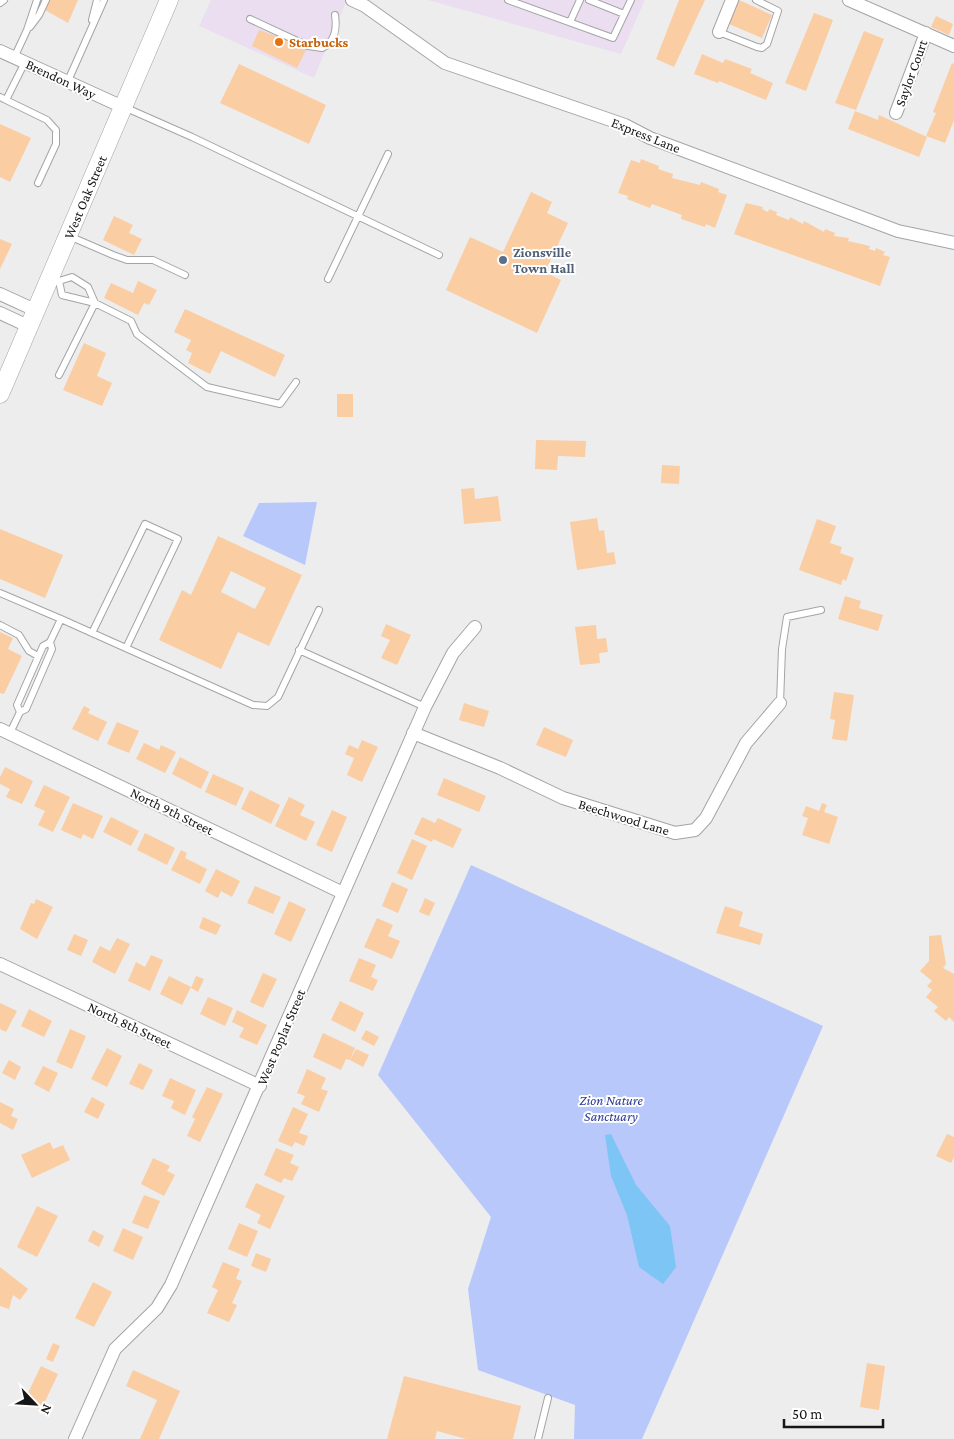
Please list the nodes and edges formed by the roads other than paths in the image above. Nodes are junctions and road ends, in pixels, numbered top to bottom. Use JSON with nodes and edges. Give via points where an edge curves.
{"nodes":[{"id":1,"x":4,"y":0,"type":"edge"},
{"id":2,"x":38,"y":0,"type":"edge"},
{"id":3,"x":46,"y":0,"type":"edge"},
{"id":4,"x":169,"y":0,"type":"edge"},
{"id":5,"x":352,"y":0,"type":"edge"},
{"id":6,"x":508,"y":0,"type":"edge"},
{"id":7,"x":580,"y":0,"type":"edge"},
{"id":8,"x":589,"y":0,"type":"edge"},
{"id":9,"x":631,"y":0,"type":"edge"},
{"id":10,"x":732,"y":0,"type":"edge"},
{"id":11,"x":756,"y":0,"type":"edge"},
{"id":12,"x":849,"y":0,"type":"edge"},
{"id":13,"x":102,"y":1,"type":"edge"},
{"id":14,"x":0,"y":3,"type":"edge"},
{"id":15,"x":624,"y":14,"type":"junction"},
{"id":16,"x":335,"y":15,"type":"dead end"},
{"id":17,"x":250,"y":19,"type":"dead end"},
{"id":18,"x":570,"y":22,"type":"junction"},
{"id":19,"x":27,"y":30,"type":"junction"},
{"id":20,"x":719,"y":32,"type":"joint"},
{"id":21,"x":926,"y":33,"type":"junction"},
{"id":22,"x":954,"y":46,"type":"edge"},
{"id":23,"x":0,"y":52,"type":"edge"},
{"id":24,"x":20,"y":60,"type":"junction"},
{"id":25,"x":67,"y":83,"type":"junction"},
{"id":26,"x":3,"y":99,"type":"edge"},
{"id":27,"x":123,"y":107,"type":"junction"},
{"id":28,"x":896,"y":114,"type":"dead end"},
{"id":29,"x":388,"y":154,"type":"dead end"},
{"id":30,"x":38,"y":183,"type":"dead end"},
{"id":31,"x":358,"y":216,"type":"junction"},
{"id":32,"x":68,"y":236,"type":"junction"},
{"id":33,"x":954,"y":243,"type":"edge"},
{"id":34,"x":439,"y":255,"type":"dead end"},
{"id":35,"x":185,"y":274,"type":"dead end"},
{"id":36,"x":54,"y":279,"type":"junction"},
{"id":37,"x":328,"y":279,"type":"dead end"},
{"id":38,"x":0,"y":294,"type":"edge"},
{"id":39,"x":95,"y":303,"type":"junction"},
{"id":40,"x":35,"y":310,"type":"junction"},
{"id":41,"x":0,"y":313,"type":"edge"},
{"id":42,"x":28,"y":326,"type":"junction"},
{"id":43,"x":59,"y":375,"type":"dead end"},
{"id":44,"x":296,"y":382,"type":"dead end"},
{"id":45,"x":0,"y":394,"type":"edge"},
{"id":46,"x":0,"y":594,"type":"edge"},
{"id":47,"x":318,"y":610,"type":"dead end"},
{"id":48,"x":821,"y":610,"type":"dead end"},
{"id":49,"x":61,"y":619,"type":"junction"},
{"id":50,"x":0,"y":625,"type":"edge"},
{"id":51,"x":475,"y":627,"type":"dead end"},
{"id":52,"x":92,"y":633,"type":"junction"},
{"id":53,"x":50,"y":642,"type":"junction"},
{"id":54,"x":126,"y":648,"type":"junction"},
{"id":55,"x":299,"y":650,"type":"junction"},
{"id":56,"x":38,"y":656,"type":"junction"},
{"id":57,"x":780,"y":702,"type":"joint"},
{"id":58,"x":425,"y":707,"type":"junction"},
{"id":59,"x":20,"y":712,"type":"junction"},
{"id":60,"x":5,"y":731,"type":"edge"},
{"id":61,"x":413,"y":733,"type":"junction"},
{"id":62,"x":343,"y":894,"type":"junction"},
{"id":63,"x":0,"y":964,"type":"edge"},
{"id":64,"x":260,"y":1086,"type":"junction"},
{"id":65,"x":548,"y":1398,"type":"dead end"},
{"id":66,"x":75,"y":1439,"type":"edge"},
{"id":67,"x":538,"y":1439,"type":"edge"}],
"edges":[{"from":1,"to":14,"type":"lane"},
{"from":2,"to":19,"type":"lane"},
{"from":3,"to":19,"type":"lane"},
{"from":4,"to":27,"type":"main road","name":"West Oak Street"},
{"from":5,"to":33,"type":"street","name":"Express Lane","via":[[445,63],[625,125],[650,138],[898,231]]},
{"from":6,"to":18,"type":"lane"},
{"from":7,"to":18,"type":"lane"},
{"from":8,"to":15,"type":"lane"},
{"from":9,"to":15,"type":"lane"},
{"from":10,"to":20,"type":"street"},
{"from":11,"to":20,"type":"lane","via":[[778,11],[762,48]]},
{"from":12,"to":21,"type":"street"},
{"from":13,"to":25,"type":"lane"},
{"from":15,"to":18,"type":"lane","via":[[613,38]]},
{"from":16,"to":17,"type":"lane","via":[[337,27],[331,40],[322,48],[308,46]]},
{"from":19,"to":24,"type":"lane"},
{"from":21,"to":22,"type":"street"},
{"from":21,"to":28,"type":"street","name":"Saylor Court"},
{"from":23,"to":24,"type":"street","name":"Brendon Way"},
{"from":24,"to":25,"type":"street","name":"Brendon Way"},
{"from":24,"to":26,"type":"lane"},
{"from":25,"to":27,"type":"street","name":"Brendon Way"},
{"from":26,"to":30,"type":"lane","via":[[48,120],[56,130],[56,144]]},
{"from":27,"to":31,"type":"lane"},
{"from":27,"to":32,"type":"main road","name":"West Oak Street"},
{"from":29,"to":31,"type":"lane"},
{"from":31,"to":34,"type":"lane"},
{"from":31,"to":37,"type":"lane"},
{"from":32,"to":35,"type":"lane","via":[[128,260],[153,260]]},
{"from":32,"to":36,"type":"main road","name":"West Oak Street"},
{"from":36,"to":39,"type":"lane","via":[[62,295]]},
{"from":36,"to":39,"type":"lane","via":[[72,277],[88,287]]},
{"from":36,"to":40,"type":"main road","name":"West Oak Street"},
{"from":38,"to":40,"type":"street"},
{"from":39,"to":43,"type":"lane"},
{"from":39,"to":44,"type":"lane","via":[[131,321],[137,334],[206,387],[280,404]]},
{"from":40,"to":42,"type":"main road","name":"West Oak Street"},
{"from":41,"to":42,"type":"street"},
{"from":42,"to":45,"type":"main road","name":"West Oak Street"},
{"from":46,"to":49,"type":"lane"},
{"from":47,"to":55,"type":"lane"},
{"from":48,"to":57,"type":"lane","via":[[787,618]]},
{"from":49,"to":52,"type":"lane"},
{"from":49,"to":53,"type":"lane"},
{"from":50,"to":56,"type":"lane","via":[[19,635],[29,651]]},
{"from":51,"to":58,"type":"street","name":"West Poplar Street","via":[[453,654]]},
{"from":52,"to":54,"type":"lane"},
{"from":52,"to":54,"type":"lane","via":[[145,524],[178,539]]},
{"from":53,"to":56,"type":"lane","via":[[43,646]]},
{"from":53,"to":59,"type":"lane","via":[[52,649],[26,709]]},
{"from":54,"to":55,"type":"lane","via":[[253,705],[267,706],[278,697]]},
{"from":55,"to":58,"type":"lane"},
{"from":56,"to":59,"type":"lane","via":[[17,704]]},
{"from":57,"to":61,"type":"street","name":"Beechwood Lane","via":[[746,743],[706,818],[695,830],[675,833],[563,798]]},
{"from":58,"to":61,"type":"street","name":"West Poplar Street"},
{"from":59,"to":60,"type":"lane"},
{"from":60,"to":62,"type":"street","name":"North 9th Street"},
{"from":61,"to":62,"type":"street","name":"West Poplar Street"},
{"from":62,"to":64,"type":"street","name":"West Poplar Street"},
{"from":63,"to":64,"type":"street","name":"North 8th Street"},
{"from":64,"to":66,"type":"street","name":"West Poplar Street","via":[[171,1285],[157,1308],[115,1349]]},
{"from":65,"to":67,"type":"lane"}]}
